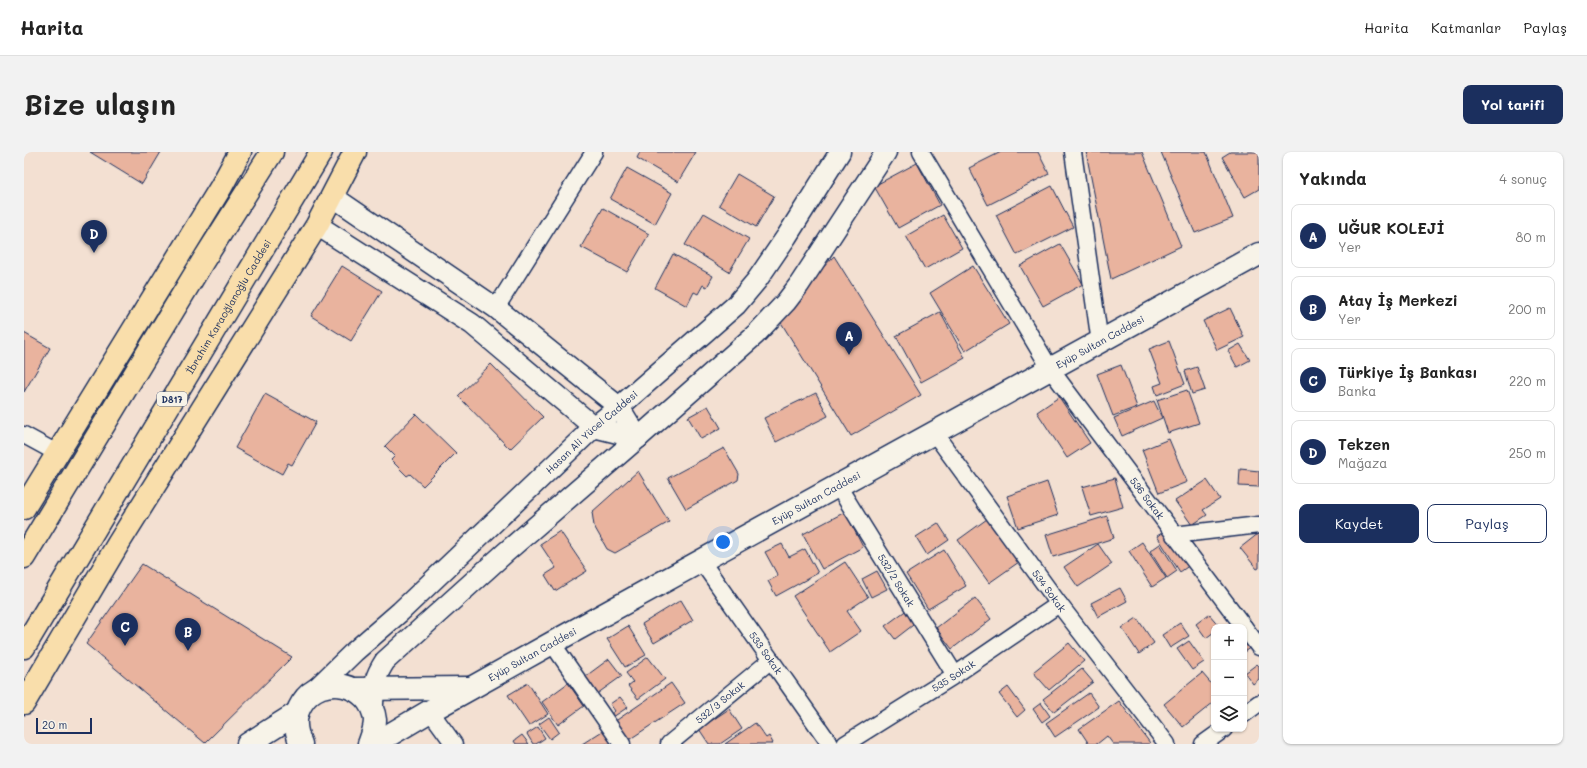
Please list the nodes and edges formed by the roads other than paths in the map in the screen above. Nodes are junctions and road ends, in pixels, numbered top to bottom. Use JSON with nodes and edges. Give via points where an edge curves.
{"nodes":[{"id":1,"x":240,"y":152,"type":"edge"},
{"id":2,"x":272,"y":152,"type":"edge"},
{"id":3,"x":321,"y":152,"type":"edge"},
{"id":4,"x":355,"y":152,"type":"edge"},
{"id":5,"x":594,"y":152,"type":"edge"},
{"id":6,"x":840,"y":152,"type":"edge"},
{"id":7,"x":886,"y":152,"type":"edge"},
{"id":8,"x":921,"y":152,"type":"edge"},
{"id":9,"x":1073,"y":152,"type":"edge"},
{"id":10,"x":332,"y":196,"type":"junction"},
{"id":11,"x":317,"y":225,"type":"junction"},
{"id":12,"x":1259,"y":254,"type":"edge"},
{"id":13,"x":496,"y":308,"type":"junction"},
{"id":14,"x":1100,"y":343,"type":"junction"},
{"id":15,"x":1051,"y":370,"type":"junction"},
{"id":16,"x":619,"y":407,"type":"junction"},
{"id":17,"x":594,"y":427,"type":"junction"},
{"id":18,"x":935,"y":434,"type":"junction"},
{"id":19,"x":24,"y":435,"type":"edge"},
{"id":20,"x":638,"y":438,"type":"junction"},
{"id":21,"x":57,"y":453,"type":"junction"},
{"id":22,"x":838,"y":486,"type":"junction"},
{"id":23,"x":24,"y":508,"type":"edge"},
{"id":24,"x":1259,"y":525,"type":"edge"},
{"id":25,"x":1174,"y":535,"type":"junction"},
{"id":26,"x":24,"y":557,"type":"edge"},
{"id":27,"x":702,"y":562,"type":"junction"},
{"id":28,"x":1059,"y":604,"type":"junction"},
{"id":29,"x":1242,"y":624,"type":"edge"},
{"id":30,"x":1247,"y":631,"type":"edge"},
{"id":31,"x":552,"y":643,"type":"junction"},
{"id":32,"x":24,"y":647,"type":"edge"},
{"id":33,"x":1259,"y":648,"type":"edge"},
{"id":34,"x":771,"y":660,"type":"junction"},
{"id":35,"x":955,"y":675,"type":"junction"},
{"id":36,"x":472,"y":688,"type":"junction"},
{"id":37,"x":316,"y":689,"type":"junction"},
{"id":38,"x":364,"y":689,"type":"junction"},
{"id":39,"x":24,"y":703,"type":"edge"},
{"id":40,"x":1259,"y":703,"type":"edge"},
{"id":41,"x":430,"y":711,"type":"junction"},
{"id":42,"x":1247,"y":712,"type":"edge"},
{"id":43,"x":297,"y":713,"type":"junction"},
{"id":44,"x":1220,"y":732,"type":"edge"},
{"id":45,"x":248,"y":744,"type":"edge"},
{"id":46,"x":301,"y":744,"type":"edge"},
{"id":47,"x":369,"y":744,"type":"edge"},
{"id":48,"x":374,"y":744,"type":"edge"},
{"id":49,"x":454,"y":744,"type":"edge"},
{"id":50,"x":622,"y":744,"type":"edge"},
{"id":51,"x":669,"y":744,"type":"edge"},
{"id":52,"x":830,"y":744,"type":"edge"},
{"id":53,"x":845,"y":744,"type":"edge"},
{"id":54,"x":1167,"y":744,"type":"edge"},
{"id":55,"x":1203,"y":744,"type":"edge"}],
"edges":[{"from":1,"to":21,"type":"highway"},
{"from":2,"to":26,"type":"highway"},
{"from":3,"to":32,"type":"highway","name":"İbrahim Karaoğlanoğlu Caddesi","number":"D817"},
{"from":4,"to":10,"type":"highway"},
{"from":5,"to":13,"type":"street"},
{"from":6,"to":16,"type":"street","name":"Hasan Ali Yücel Caddesi","via":[[787,236],[757,280],[736,305]]},
{"from":7,"to":20,"type":"street","via":[[815,263],[786,302],[750,338]]},
{"from":8,"to":15,"type":"street","name":"536 Sokak"},
{"from":9,"to":14,"type":"street"},
{"from":10,"to":11,"type":"highway"},
{"from":10,"to":13,"type":"street"},
{"from":11,"to":17,"type":"street","via":[[472,324]]},
{"from":11,"to":39,"type":"highway","via":[[122,537]]},
{"from":12,"to":14,"type":"main road","name":"Eyüp Sultan Caddesi"},
{"from":13,"to":16,"type":"street"},
{"from":14,"to":15,"type":"main road","name":"Eyüp Sultan Caddesi"},
{"from":15,"to":18,"type":"main road","name":"Eyüp Sultan Caddesi"},
{"from":15,"to":25,"type":"street","name":"536 Sokak"},
{"from":16,"to":17,"type":"street","name":"Hasan Ali Yücel Caddesi"},
{"from":16,"to":20,"type":"street"},
{"from":17,"to":20,"type":"street"},
{"from":17,"to":37,"type":"street","name":"Hasan Ali Yücel Caddesi"},
{"from":18,"to":22,"type":"main road","name":"Eyüp Sultan Caddesi"},
{"from":18,"to":28,"type":"street","name":"534 Sokak"},
{"from":19,"to":21,"type":"street"},
{"from":20,"to":38,"type":"street","via":[[402,645],[385,661]]},
{"from":21,"to":23,"type":"highway"},
{"from":22,"to":27,"type":"main road","name":"Eyüp Sultan Caddesi"},
{"from":22,"to":35,"type":"street","name":"532/2 Sokak"},
{"from":24,"to":25,"type":"street"},
{"from":25,"to":29,"type":"street","name":"536 Sokak"},
{"from":27,"to":31,"type":"main road","name":"Eyüp Sultan Caddesi"},
{"from":27,"to":34,"type":"street","name":"533 Sokak"},
{"from":28,"to":35,"type":"street","name":"535 Sokak"},
{"from":28,"to":54,"type":"street","name":"534 Sokak"},
{"from":30,"to":33,"type":"street","name":"536 Sokak"},
{"from":31,"to":36,"type":"main road","name":"Eyüp Sultan Caddesi"},
{"from":31,"to":50,"type":"street"},
{"from":34,"to":51,"type":"street","name":"532/3 Sokak"},
{"from":34,"to":52,"type":"street","name":"533 Sokak"},
{"from":35,"to":53,"type":"street","name":"535 Sokak"},
{"from":36,"to":38,"type":"main road"},
{"from":36,"to":41,"type":"main road","name":"Eyüp Sultan Caddesi"},
{"from":37,"to":38,"type":"main road","via":[[328,684],[341,684]]},
{"from":37,"to":43,"type":"main road","via":[[305,697]]},
{"from":38,"to":47,"type":"main road","via":[[364,696],[375,720],[374,733]]},
{"from":40,"to":42,"type":"street"},
{"from":41,"to":48,"type":"main road","name":"Eyüp Sultan Caddesi"},
{"from":41,"to":49,"type":"street"},
{"from":43,"to":45,"type":"main road"},
{"from":43,"to":46,"type":"main road","via":[[295,721]]},
{"from":44,"to":55,"type":"street"}]}
